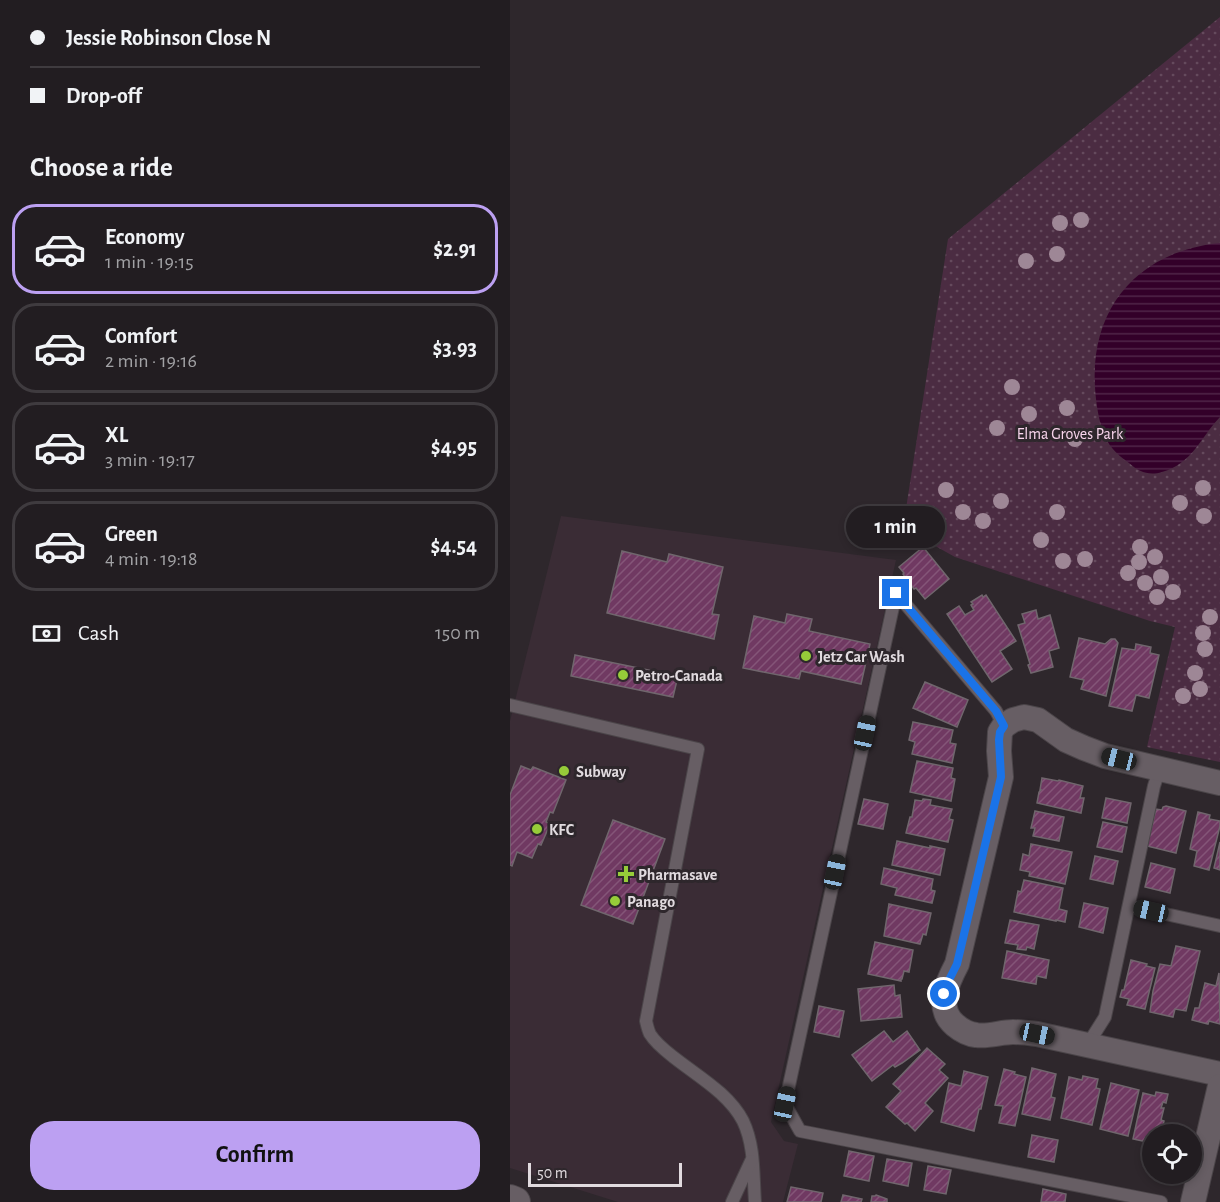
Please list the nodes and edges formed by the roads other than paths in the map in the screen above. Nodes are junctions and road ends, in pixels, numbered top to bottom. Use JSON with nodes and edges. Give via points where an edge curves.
{"nodes":[{"id":1,"x":510,"y":705,"type":"edge"},
{"id":2,"x":1004,"y":726,"type":"junction"},
{"id":3,"x":1149,"y":766,"type":"junction"},
{"id":4,"x":1220,"y":783,"type":"edge"},
{"id":5,"x":1128,"y":906,"type":"junction"},
{"id":6,"x":1220,"y":926,"type":"edge"},
{"id":7,"x":1088,"y":1044,"type":"junction"},
{"id":8,"x":1220,"y":1074,"type":"edge"},
{"id":9,"x":1220,"y":1086,"type":"edge"},
{"id":10,"x":752,"y":1160,"type":"junction"},
{"id":11,"x":510,"y":1200,"type":"edge"},
{"id":12,"x":515,"y":1202,"type":"edge"},
{"id":13,"x":732,"y":1202,"type":"edge"},
{"id":14,"x":755,"y":1202,"type":"edge"},
{"id":15,"x":1161,"y":1202,"type":"edge"},
{"id":16,"x":1193,"y":1202,"type":"edge"}],
"edges":[{"from":1,"to":10,"type":"lane","via":[[698,749],[646,1021],[658,1043],[734,1106],[753,1150]]},
{"from":2,"to":3,"type":"street","via":[[1018,718],[1031,718],[1084,748]]},
{"from":2,"to":7,"type":"street","via":[[999,740],[1001,777],[957,964],[944,994],[946,1014],[957,1027],[978,1036],[1013,1032]]},
{"from":2,"to":15,"type":"lane","via":[[996,711],[896,593],[785,1104],[800,1131]]},
{"from":3,"to":4,"type":"street"},
{"from":3,"to":5,"type":"lane","via":[[1158,774]]},
{"from":5,"to":6,"type":"lane"},
{"from":5,"to":7,"type":"lane","via":[[1105,1017]]},
{"from":7,"to":8,"type":"street"},
{"from":9,"to":16,"type":"street"},
{"from":10,"to":13,"type":"lane"},
{"from":10,"to":14,"type":"lane"},
{"from":11,"to":12,"type":"street"}]}
